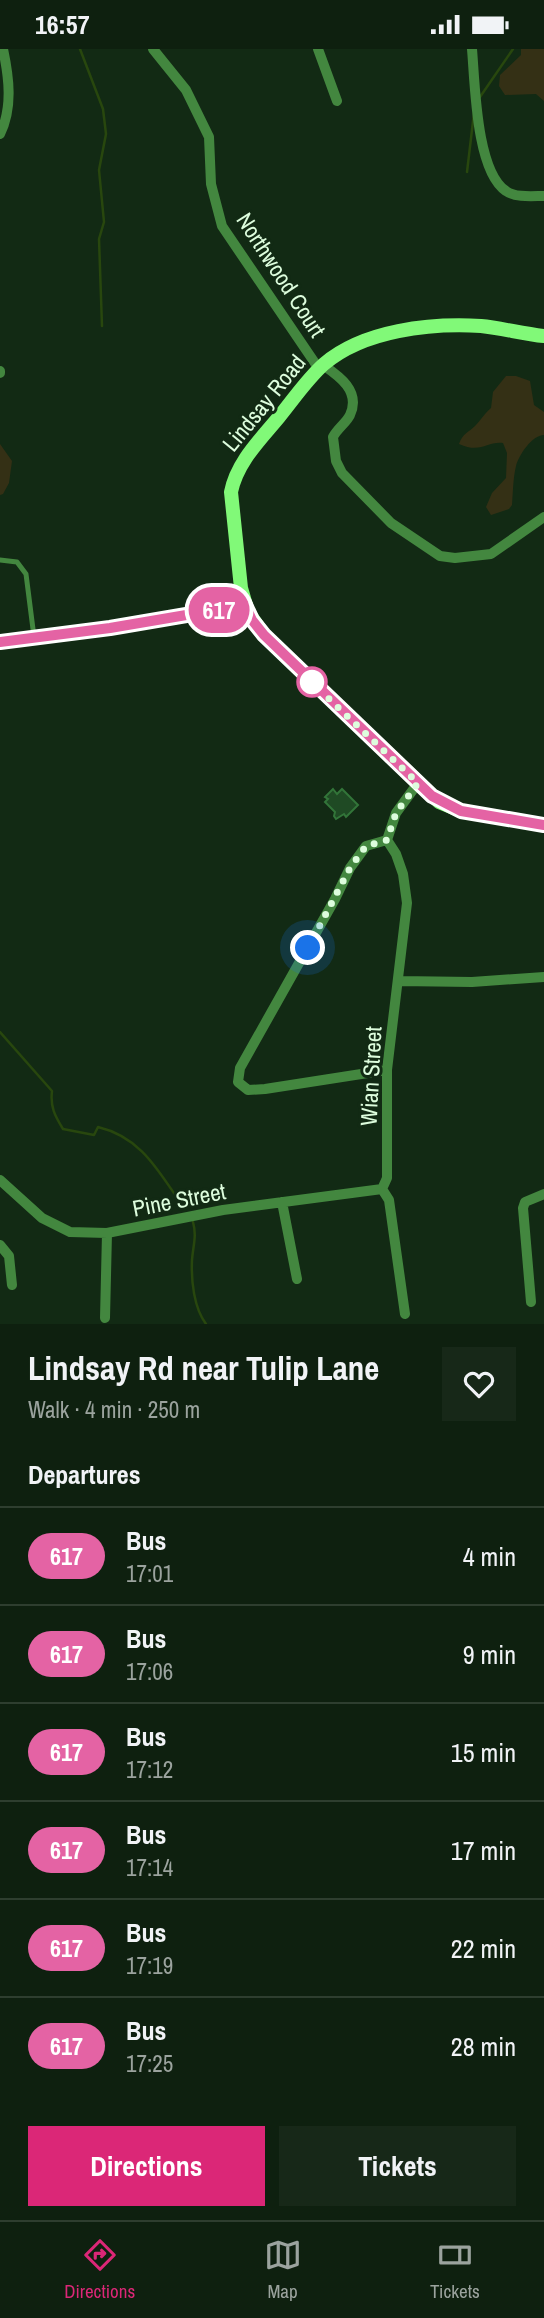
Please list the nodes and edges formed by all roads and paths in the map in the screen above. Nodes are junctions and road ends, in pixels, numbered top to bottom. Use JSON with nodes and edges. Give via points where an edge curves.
{"nodes":[{"id":1,"x":3,"y":49,"type":"edge"},
{"id":2,"x":153,"y":49,"type":"edge"},
{"id":3,"x":318,"y":49,"type":"edge"},
{"id":4,"x":472,"y":49,"type":"edge"},
{"id":5,"x":337,"y":101,"type":"dead end"},
{"id":6,"x":0,"y":134,"type":"edge"},
{"id":7,"x":544,"y":195,"type":"edge"},
{"id":8,"x":544,"y":336,"type":"edge"},
{"id":9,"x":321,"y":367,"type":"junction"},
{"id":10,"x":544,"y":517,"type":"edge"},
{"id":11,"x":0,"y":560,"type":"edge"},
{"id":12,"x":245,"y":605,"type":"junction"},
{"id":13,"x":34,"y":637,"type":"junction"},
{"id":14,"x":0,"y":642,"type":"edge"},
{"id":15,"x":418,"y":783,"type":"junction"},
{"id":16,"x":544,"y":825,"type":"edge"},
{"id":17,"x":387,"y":840,"type":"junction"},
{"id":18,"x":544,"y":977,"type":"edge"},
{"id":19,"x":399,"y":981,"type":"junction"},
{"id":20,"x":387,"y":1070,"type":"junction"},
{"id":21,"x":2,"y":1186,"type":"edge"},
{"id":22,"x":382,"y":1189,"type":"junction"},
{"id":23,"x":544,"y":1194,"type":"edge"},
{"id":24,"x":282,"y":1202,"type":"junction"},
{"id":25,"x":107,"y":1233,"type":"junction"},
{"id":26,"x":0,"y":1245,"type":"edge"},
{"id":27,"x":297,"y":1279,"type":"dead end"},
{"id":28,"x":12,"y":1285,"type":"dead end"},
{"id":29,"x":531,"y":1302,"type":"dead end"},
{"id":30,"x":405,"y":1314,"type":"dead end"},
{"id":31,"x":105,"y":1318,"type":"dead end"}],
"edges":[{"from":1,"to":6,"type":"street","via":[[9,78],[6,122]]},
{"from":2,"to":9,"type":"street","name":"Northwood Court","via":[[186,90],[209,138],[211,184],[222,226]]},
{"from":3,"to":5,"type":"street"},
{"from":4,"to":7,"type":"street","via":[[485,157],[507,192]]},
{"from":8,"to":9,"type":"street","name":"Lindsay Road","via":[[483,326],[412,331],[362,341]]},
{"from":9,"to":10,"type":"street","name":"Northwood Court","via":[[350,388],[350,415],[333,437],[342,473],[400,529],[440,556],[491,555]]},
{"from":9,"to":12,"type":"street","name":"Lindsay Road","via":[[233,480],[231,508]]},
{"from":11,"to":13,"type":"lane","via":[[17,562],[26,574]]},
{"from":12,"to":13,"type":"street"},
{"from":12,"to":15,"type":"street","name":"Lindsay Road","via":[[264,635]]},
{"from":13,"to":14,"type":"street"},
{"from":15,"to":16,"type":"street","name":"Lindsay Road","via":[[456,810]]},
{"from":15,"to":17,"type":"street","via":[[396,813]]},
{"from":17,"to":19,"type":"street","name":"Wian Street","via":[[403,874],[407,903]]},
{"from":17,"to":20,"type":"street","via":[[366,846],[350,868],[240,1068],[238,1082],[248,1090],[265,1089]]},
{"from":18,"to":19,"type":"street"},
{"from":19,"to":20,"type":"street","name":"Wian Street"},
{"from":20,"to":22,"type":"street","name":"Wian Street","via":[[387,1178]]},
{"from":21,"to":25,"type":"street","name":"Pine Street","via":[[42,1218],[70,1232]]},
{"from":22,"to":24,"type":"street","name":"Pine Street"},
{"from":22,"to":30,"type":"street","name":"Wian Street","via":[[389,1200]]},
{"from":23,"to":29,"type":"street","via":[[525,1202],[523,1208]]},
{"from":24,"to":25,"type":"street","name":"Pine Street"},
{"from":24,"to":27,"type":"street"},
{"from":25,"to":31,"type":"street"},
{"from":26,"to":28,"type":"street","via":[[9,1256]]}]}
